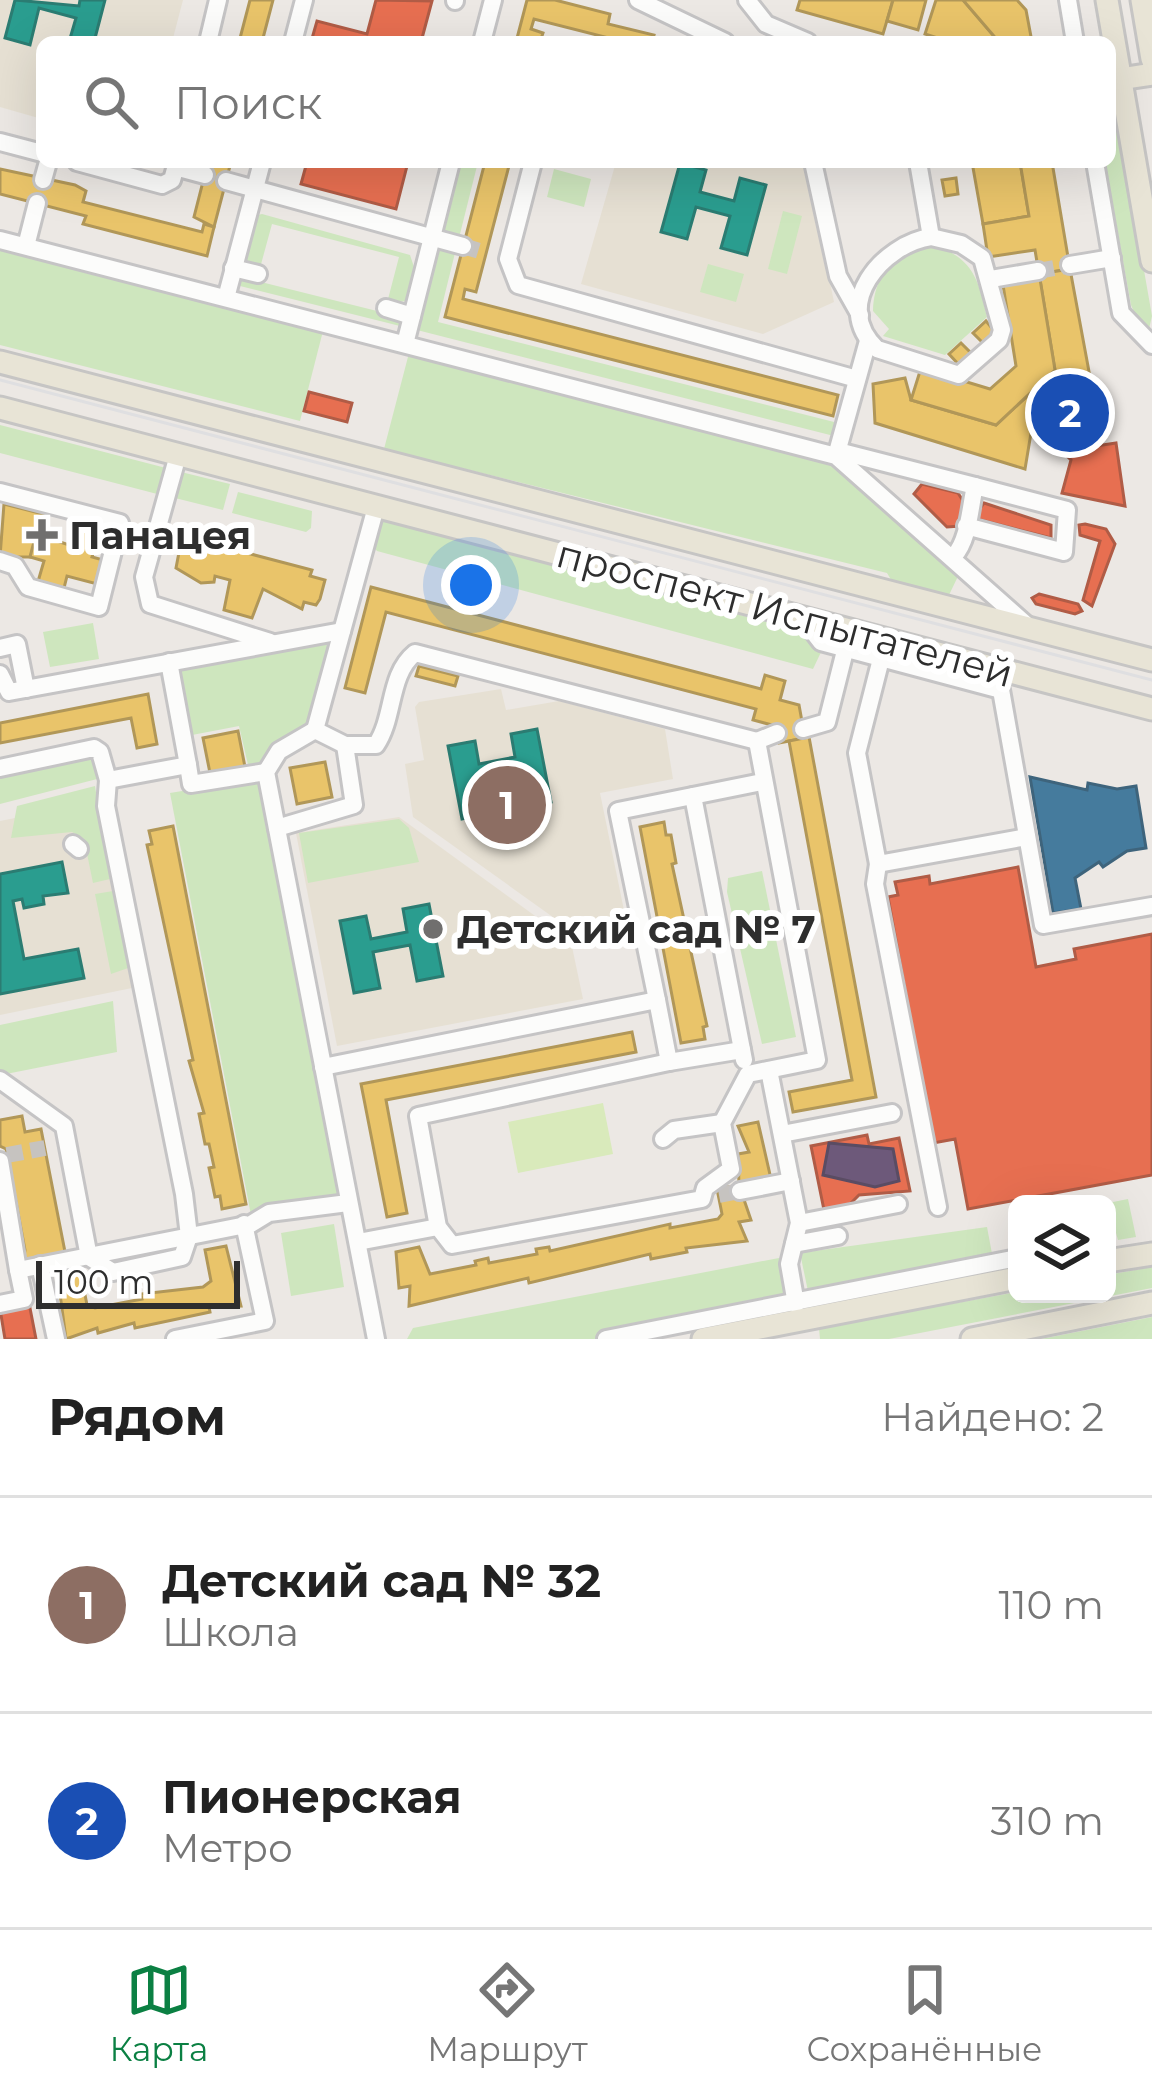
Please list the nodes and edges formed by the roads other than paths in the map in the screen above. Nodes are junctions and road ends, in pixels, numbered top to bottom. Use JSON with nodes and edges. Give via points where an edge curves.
{"nodes":[{"id":1,"x":218,"y":0,"type":"edge"},
{"id":2,"x":304,"y":0,"type":"edge"},
{"id":3,"x":638,"y":0,"type":"edge"},
{"id":4,"x":747,"y":0,"type":"edge"},
{"id":5,"x":1067,"y":0,"type":"edge"},
{"id":6,"x":1107,"y":0,"type":"edge"},
{"id":7,"x":486,"y":1,"type":"edge"},
{"id":8,"x":1146,"y":4,"type":"edge"},
{"id":9,"x":209,"y":36,"type":"edge"},
{"id":10,"x":295,"y":36,"type":"edge"},
{"id":11,"x":483,"y":36,"type":"edge"},
{"id":12,"x":712,"y":36,"type":"edge"},
{"id":13,"x":792,"y":36,"type":"edge"},
{"id":14,"x":1074,"y":36,"type":"edge"},
{"id":15,"x":1113,"y":36,"type":"edge"},
{"id":16,"x":1116,"y":55,"type":"edge"},
{"id":17,"x":1152,"y":59,"type":"edge"},
{"id":18,"x":1152,"y":74,"type":"edge"},
{"id":19,"x":1120,"y":79,"type":"junction"},
{"id":20,"x":0,"y":142,"type":"edge"},
{"id":21,"x":36,"y":151,"type":"edge"},
{"id":22,"x":98,"y":168,"type":"edge"},
{"id":23,"x":175,"y":168,"type":"edge"},
{"id":24,"x":184,"y":168,"type":"edge"},
{"id":25,"x":260,"y":168,"type":"edge"},
{"id":26,"x":450,"y":168,"type":"edge"},
{"id":27,"x":531,"y":168,"type":"edge"},
{"id":28,"x":814,"y":168,"type":"edge"},
{"id":29,"x":919,"y":168,"type":"edge"},
{"id":30,"x":1096,"y":168,"type":"edge"},
{"id":31,"x":205,"y":176,"type":"dead end"},
{"id":32,"x":226,"y":181,"type":"dead end"},
{"id":33,"x":255,"y":189,"type":"junction"},
{"id":34,"x":37,"y":203,"type":"dead end"},
{"id":35,"x":931,"y":237,"type":"junction"},
{"id":36,"x":432,"y":238,"type":"junction"},
{"id":37,"x":0,"y":240,"type":"edge"},
{"id":38,"x":26,"y":247,"type":"junction"},
{"id":39,"x":463,"y":247,"type":"tunnel mouth"},
{"id":40,"x":486,"y":253,"type":"tunnel mouth"},
{"id":41,"x":1112,"y":258,"type":"junction"},
{"id":42,"x":508,"y":259,"type":"junction"},
{"id":43,"x":1152,"y":261,"type":"edge"},
{"id":44,"x":1070,"y":266,"type":"tunnel mouth"},
{"id":45,"x":233,"y":268,"type":"junction"},
{"id":46,"x":1038,"y":271,"type":"tunnel mouth"},
{"id":47,"x":258,"y":274,"type":"dead end"},
{"id":48,"x":991,"y":279,"type":"junction"},
{"id":49,"x":226,"y":298,"type":"junction"},
{"id":50,"x":386,"y":308,"type":"dead end"},
{"id":51,"x":412,"y":316,"type":"junction"},
{"id":52,"x":861,"y":316,"type":"junction"},
{"id":53,"x":868,"y":340,"type":"junction"},
{"id":54,"x":405,"y":344,"type":"junction"},
{"id":55,"x":1152,"y":345,"type":"edge"},
{"id":56,"x":0,"y":362,"type":"edge"},
{"id":57,"x":857,"y":379,"type":"junction"},
{"id":58,"x":0,"y":408,"type":"edge"},
{"id":59,"x":837,"y":453,"type":"junction"},
{"id":60,"x":178,"y":455,"type":"junction"},
{"id":61,"x":975,"y":486,"type":"junction"},
{"id":62,"x":0,"y":492,"type":"edge"},
{"id":63,"x":376,"y":506,"type":"junction"},
{"id":64,"x":966,"y":526,"type":"junction"},
{"id":65,"x":953,"y":556,"type":"junction"},
{"id":66,"x":0,"y":561,"type":"edge"},
{"id":67,"x":1032,"y":629,"type":"junction"},
{"id":68,"x":342,"y":631,"type":"junction"},
{"id":69,"x":848,"y":639,"type":"junction"},
{"id":70,"x":275,"y":643,"type":"junction"},
{"id":71,"x":0,"y":648,"type":"edge"},
{"id":72,"x":881,"y":659,"type":"junction"},
{"id":73,"x":1152,"y":660,"type":"edge"},
{"id":74,"x":169,"y":662,"type":"junction"},
{"id":75,"x":0,"y":674,"type":"edge"},
{"id":76,"x":981,"y":675,"type":"junction"},
{"id":77,"x":26,"y":688,"type":"junction"},
{"id":78,"x":1152,"y":709,"type":"edge"},
{"id":79,"x":803,"y":729,"type":"dead end"},
{"id":80,"x":315,"y":730,"type":"junction"},
{"id":81,"x":777,"y":733,"type":"dead end"},
{"id":82,"x":757,"y":741,"type":"junction"},
{"id":83,"x":345,"y":745,"type":"junction"},
{"id":84,"x":188,"y":765,"type":"junction"},
{"id":85,"x":0,"y":768,"type":"edge"},
{"id":86,"x":266,"y":772,"type":"junction"},
{"id":87,"x":108,"y":780,"type":"junction"},
{"id":88,"x":762,"y":782,"type":"junction"},
{"id":89,"x":693,"y":796,"type":"junction"},
{"id":90,"x":277,"y":828,"type":"junction"},
{"id":91,"x":1027,"y":837,"type":"junction"},
{"id":92,"x":878,"y":864,"type":"junction"},
{"id":93,"x":1152,"y":906,"type":"edge"},
{"id":94,"x":657,"y":1000,"type":"junction"},
{"id":95,"x":742,"y":1050,"type":"junction"},
{"id":96,"x":669,"y":1062,"type":"junction"},
{"id":97,"x":322,"y":1067,"type":"junction"},
{"id":98,"x":770,"y":1070,"type":"junction"},
{"id":99,"x":748,"y":1074,"type":"junction"},
{"id":100,"x":0,"y":1080,"type":"edge"},
{"id":101,"x":892,"y":1113,"type":"dead end"},
{"id":102,"x":722,"y":1123,"type":"junction"},
{"id":103,"x":782,"y":1134,"type":"junction"},
{"id":104,"x":663,"y":1139,"type":"dead end"},
{"id":105,"x":67,"y":1144,"type":"junction"},
{"id":106,"x":45,"y":1148,"type":"tunnel mouth"},
{"id":107,"x":2,"y":1158,"type":"edge"},
{"id":108,"x":791,"y":1181,"type":"junction"},
{"id":109,"x":740,"y":1191,"type":"tunnel mouth"},
{"id":110,"x":349,"y":1203,"type":"junction"},
{"id":111,"x":898,"y":1204,"type":"dead end"},
{"id":112,"x":938,"y":1208,"type":"dead end"},
{"id":113,"x":799,"y":1223,"type":"junction"},
{"id":114,"x":244,"y":1225,"type":"junction"},
{"id":115,"x":439,"y":1227,"type":"junction"},
{"id":116,"x":189,"y":1236,"type":"junction"},
{"id":117,"x":838,"y":1236,"type":"dead end"},
{"id":118,"x":358,"y":1242,"type":"junction"},
{"id":119,"x":794,"y":1244,"type":"junction"},
{"id":120,"x":1152,"y":1254,"type":"edge"},
{"id":121,"x":89,"y":1257,"type":"junction"},
{"id":122,"x":1008,"y":1260,"type":"edge"},
{"id":123,"x":1116,"y":1260,"type":"edge"},
{"id":124,"x":40,"y":1265,"type":"junction"},
{"id":125,"x":18,"y":1270,"type":"junction"},
{"id":126,"x":1008,"y":1281,"type":"edge"},
{"id":127,"x":46,"y":1294,"type":"junction"},
{"id":128,"x":24,"y":1299,"type":"junction"},
{"id":129,"x":1152,"y":1303,"type":"edge"},
{"id":130,"x":0,"y":1304,"type":"edge"},
{"id":131,"x":796,"y":1304,"type":"junction"},
{"id":132,"x":56,"y":1339,"type":"edge"},
{"id":133,"x":177,"y":1339,"type":"edge"},
{"id":134,"x":376,"y":1339,"type":"edge"},
{"id":135,"x":606,"y":1339,"type":"edge"},
{"id":136,"x":703,"y":1339,"type":"edge"},
{"id":137,"x":971,"y":1339,"type":"edge"}],
"edges":[{"from":1,"to":9,"type":"street"},
{"from":2,"to":10,"type":"street"},
{"from":3,"to":12,"type":"street"},
{"from":4,"to":13,"type":"street","via":[[758,18]]},
{"from":5,"to":14,"type":"street"},
{"from":6,"to":15,"type":"main road"},
{"from":7,"to":11,"type":"street"},
{"from":8,"to":17,"type":"main road"},
{"from":16,"to":19,"type":"main road"},
{"from":18,"to":19,"type":"main road"},
{"from":19,"to":43,"type":"main road"},
{"from":20,"to":21,"type":"street"},
{"from":22,"to":23,"type":"street","via":[[162,185]]},
{"from":24,"to":31,"type":"street"},
{"from":25,"to":33,"type":"street"},
{"from":26,"to":36,"type":"street"},
{"from":27,"to":42,"type":"street"},
{"from":28,"to":52,"type":"street","via":[[838,276]]},
{"from":29,"to":35,"type":"street"},
{"from":30,"to":41,"type":"street"},
{"from":32,"to":33,"type":"street"},
{"from":33,"to":36,"type":"street"},
{"from":33,"to":45,"type":"street"},
{"from":34,"to":38,"type":"street"},
{"from":35,"to":48,"type":"street","via":[[972,250]]},
{"from":35,"to":52,"type":"street","via":[[882,258],[866,281]]},
{"from":36,"to":39,"type":"street"},
{"from":36,"to":51,"type":"street"},
{"from":37,"to":38,"type":"street"},
{"from":38,"to":49,"type":"street"},
{"from":40,"to":42,"type":"street"},
{"from":41,"to":44,"type":"street"},
{"from":41,"to":55,"type":"street","via":[[1121,313]]},
{"from":42,"to":57,"type":"street","via":[[518,285]]},
{"from":45,"to":47,"type":"street"},
{"from":45,"to":49,"type":"street"},
{"from":46,"to":48,"type":"street"},
{"from":48,"to":53,"type":"street","via":[[1001,335],[964,372],[953,375]]},
{"from":49,"to":54,"type":"street"},
{"from":50,"to":51,"type":"street"},
{"from":51,"to":54,"type":"street"},
{"from":52,"to":53,"type":"street"},
{"from":53,"to":57,"type":"street"},
{"from":54,"to":59,"type":"street"},
{"from":56,"to":67,"type":"main road","name":"проспект Испытателей"},
{"from":57,"to":59,"type":"street"},
{"from":58,"to":60,"type":"main road","name":"проспект Испытателей"},
{"from":59,"to":61,"type":"street"},
{"from":59,"to":65,"type":"street"},
{"from":60,"to":63,"type":"main road","name":"проспект Испытателей"},
{"from":60,"to":70,"type":"street","via":[[144,578],[150,604]]},
{"from":61,"to":64,"type":"street"},
{"from":61,"to":64,"type":"street","via":[[1067,510],[1064,552]]},
{"from":62,"to":66,"type":"street","via":[[120,523],[99,607],[28,587],[15,566]]},
{"from":63,"to":68,"type":"street"},
{"from":63,"to":69,"type":"main road","name":"проспект Испытателей","via":[[803,619]]},
{"from":64,"to":65,"type":"street"},
{"from":65,"to":67,"type":"street"},
{"from":67,"to":73,"type":"main road","name":"проспект Испытателей"},
{"from":68,"to":70,"type":"street"},
{"from":68,"to":80,"type":"street"},
{"from":69,"to":72,"type":"street"},
{"from":69,"to":76,"type":"main road","name":"проспект Испытателей"},
{"from":69,"to":79,"type":"street","via":[[826,722]]},
{"from":70,"to":74,"type":"street"},
{"from":71,"to":77,"type":"street","via":[[17,644]]},
{"from":72,"to":76,"type":"street"},
{"from":72,"to":92,"type":"street","via":[[857,753]]},
{"from":74,"to":77,"type":"street"},
{"from":74,"to":84,"type":"street"},
{"from":75,"to":77,"type":"street","via":[[9,692]]},
{"from":76,"to":78,"type":"main road","name":"проспект Испытателей"},
{"from":76,"to":91,"type":"street","via":[[1001,690]]},
{"from":80,"to":83,"type":"street"},
{"from":80,"to":86,"type":"street","via":[[279,751]]},
{"from":81,"to":82,"type":"street"},
{"from":82,"to":83,"type":"street","via":[[415,653],[403,663],[376,745]]},
{"from":82,"to":88,"type":"street"},
{"from":83,"to":90,"type":"street","via":[[355,805]]},
{"from":84,"to":86,"type":"street","via":[[191,784]]},
{"from":84,"to":87,"type":"street"},
{"from":85,"to":87,"type":"street","via":[[94,748]]},
{"from":86,"to":90,"type":"street"},
{"from":87,"to":116,"type":"street","via":[[106,806]]},
{"from":88,"to":89,"type":"street"},
{"from":88,"to":98,"type":"street","via":[[817,1060]]},
{"from":89,"to":94,"type":"street","via":[[618,811]]},
{"from":89,"to":95,"type":"street"},
{"from":90,"to":97,"type":"street"},
{"from":91,"to":92,"type":"street"},
{"from":91,"to":93,"type":"street","via":[[1042,925]]},
{"from":92,"to":112,"type":"street","via":[[875,884]]},
{"from":94,"to":96,"type":"street"},
{"from":94,"to":97,"type":"street"},
{"from":95,"to":96,"type":"street"},
{"from":95,"to":99,"type":"street"},
{"from":96,"to":115,"type":"street","via":[[418,1116]]},
{"from":97,"to":110,"type":"street"},
{"from":98,"to":99,"type":"street"},
{"from":98,"to":103,"type":"street"},
{"from":99,"to":102,"type":"street"},
{"from":100,"to":105,"type":"street","via":[[64,1126]]},
{"from":101,"to":103,"type":"street"},
{"from":102,"to":104,"type":"street"},
{"from":102,"to":115,"type":"street","via":[[731,1169],[705,1188],[710,1197],[452,1245]]},
{"from":103,"to":108,"type":"street"},
{"from":105,"to":106,"type":"street"},
{"from":105,"to":121,"type":"street"},
{"from":107,"to":125,"type":"street"},
{"from":108,"to":109,"type":"street"},
{"from":108,"to":113,"type":"street"},
{"from":110,"to":114,"type":"street","via":[[269,1213]]},
{"from":110,"to":118,"type":"street"},
{"from":111,"to":113,"type":"street"},
{"from":113,"to":119,"type":"street"},
{"from":114,"to":116,"type":"street"},
{"from":114,"to":133,"type":"street","via":[[265,1321]]},
{"from":115,"to":118,"type":"street"},
{"from":116,"to":121,"type":"street"},
{"from":117,"to":119,"type":"street"},
{"from":118,"to":134,"type":"street"},
{"from":119,"to":131,"type":"street"},
{"from":120,"to":123,"type":"main road"},
{"from":121,"to":124,"type":"street"},
{"from":122,"to":131,"type":"street"},
{"from":124,"to":125,"type":"street"},
{"from":124,"to":127,"type":"street"},
{"from":125,"to":128,"type":"street"},
{"from":126,"to":136,"type":"main road"},
{"from":127,"to":128,"type":"street"},
{"from":127,"to":132,"type":"street"},
{"from":128,"to":130,"type":"street"},
{"from":129,"to":137,"type":"main road"},
{"from":131,"to":135,"type":"street"}]}
